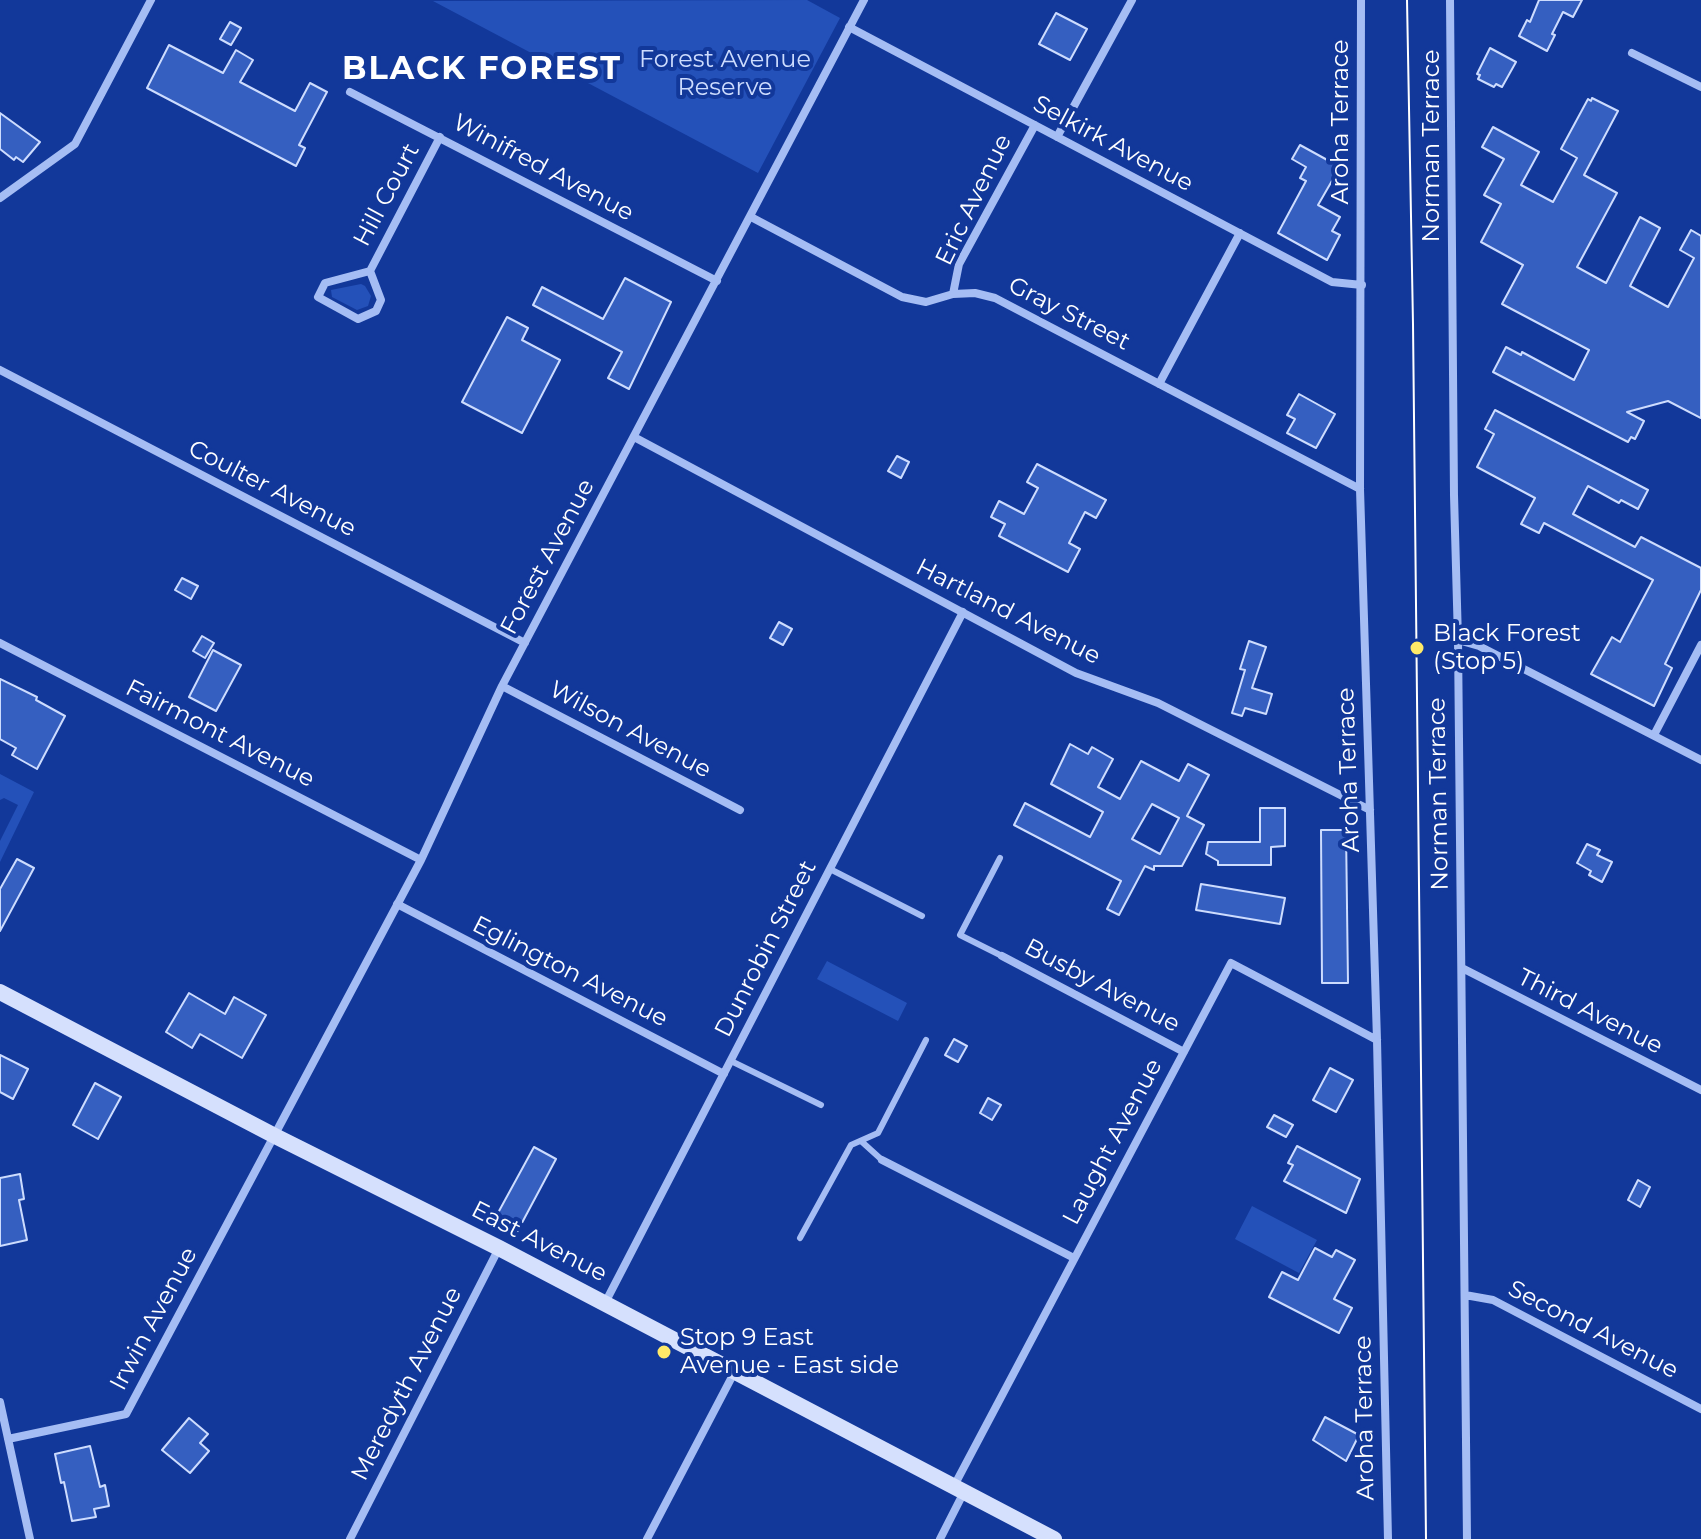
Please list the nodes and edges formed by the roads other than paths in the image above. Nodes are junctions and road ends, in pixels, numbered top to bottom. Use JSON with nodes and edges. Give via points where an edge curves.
{"nodes":[{"id":1,"x":151,"y":0,"type":"edge"},
{"id":2,"x":864,"y":0,"type":"edge"},
{"id":3,"x":1132,"y":0,"type":"edge"},
{"id":4,"x":1361,"y":0,"type":"edge"},
{"id":5,"x":1450,"y":0,"type":"edge"},
{"id":6,"x":849,"y":27,"type":"junction"},
{"id":7,"x":1632,"y":53,"type":"dead end"},
{"id":8,"x":1701,"y":87,"type":"edge"},
{"id":9,"x":350,"y":92,"type":"dead end"},
{"id":10,"x":1035,"y":125,"type":"junction"},
{"id":11,"x":440,"y":137,"type":"junction"},
{"id":12,"x":1057,"y":137,"type":"junction"},
{"id":13,"x":0,"y":198,"type":"edge"},
{"id":14,"x":751,"y":217,"type":"junction"},
{"id":15,"x":1240,"y":233,"type":"junction"},
{"id":16,"x":370,"y":271,"type":"junction"},
{"id":17,"x":717,"y":281,"type":"junction"},
{"id":18,"x":1362,"y":285,"type":"junction"},
{"id":19,"x":953,"y":294,"type":"junction"},
{"id":20,"x":0,"y":370,"type":"edge"},
{"id":21,"x":1159,"y":384,"type":"junction"},
{"id":22,"x":634,"y":437,"type":"junction"},
{"id":23,"x":1360,"y":489,"type":"junction"},
{"id":24,"x":963,"y":612,"type":"junction"},
{"id":25,"x":1458,"y":640,"type":"junction"},
{"id":26,"x":0,"y":643,"type":"edge"},
{"id":27,"x":525,"y":643,"type":"junction"},
{"id":28,"x":1701,"y":645,"type":"edge"},
{"id":29,"x":502,"y":686,"type":"junction"},
{"id":30,"x":1654,"y":735,"type":"junction"},
{"id":31,"x":1701,"y":760,"type":"edge"},
{"id":32,"x":740,"y":810,"type":"dead end"},
{"id":33,"x":1370,"y":810,"type":"junction"},
{"id":34,"x":1000,"y":858,"type":"dead end"},
{"id":35,"x":421,"y":860,"type":"junction"},
{"id":36,"x":830,"y":869,"type":"junction"},
{"id":37,"x":397,"y":904,"type":"junction"},
{"id":38,"x":922,"y":916,"type":"dead end"},
{"id":39,"x":1002,"y":956,"type":"joint"},
{"id":40,"x":1462,"y":968,"type":"junction"},
{"id":41,"x":0,"y":992,"type":"edge"},
{"id":42,"x":926,"y":1040,"type":"dead end"},
{"id":43,"x":1377,"y":1040,"type":"junction"},
{"id":44,"x":1184,"y":1052,"type":"junction"},
{"id":45,"x":731,"y":1061,"type":"junction"},
{"id":46,"x":724,"y":1074,"type":"junction"},
{"id":47,"x":1701,"y":1090,"type":"edge"},
{"id":48,"x":821,"y":1105,"type":"dead end"},
{"id":49,"x":275,"y":1136,"type":"junction"},
{"id":50,"x":861,"y":1141,"type":"junction"},
{"id":51,"x":882,"y":1160,"type":"joint"},
{"id":52,"x":800,"y":1238,"type":"dead end"},
{"id":53,"x":499,"y":1248,"type":"junction"},
{"id":54,"x":1074,"y":1258,"type":"junction"},
{"id":55,"x":1465,"y":1295,"type":"junction"},
{"id":56,"x":605,"y":1303,"type":"junction"},
{"id":57,"x":735,"y":1371,"type":"junction"},
{"id":58,"x":0,"y":1402,"type":"edge"},
{"id":59,"x":1701,"y":1409,"type":"edge"},
{"id":60,"x":8,"y":1439,"type":"junction"},
{"id":61,"x":959,"y":1489,"type":"junction"},
{"id":62,"x":30,"y":1539,"type":"edge"},
{"id":63,"x":350,"y":1539,"type":"edge"},
{"id":64,"x":647,"y":1539,"type":"edge"},
{"id":65,"x":940,"y":1539,"type":"edge"},
{"id":66,"x":1054,"y":1539,"type":"edge"},
{"id":67,"x":1388,"y":1539,"type":"edge"},
{"id":68,"x":1467,"y":1539,"type":"edge"}],
"edges":[{"from":1,"to":13,"type":"street","via":[[75,144]]},
{"from":2,"to":6,"type":"street","name":"Forest Avenue"},
{"from":3,"to":12,"type":"street"},
{"from":4,"to":18,"type":"street","name":"Aroha Terrace"},
{"from":5,"to":25,"type":"street","name":"Norman Terrace"},
{"from":6,"to":10,"type":"street","name":"Selkirk Avenue"},
{"from":6,"to":14,"type":"street","name":"Forest Avenue"},
{"from":7,"to":8,"type":"street"},
{"from":9,"to":11,"type":"street","name":"Winifred Avenue"},
{"from":10,"to":12,"type":"street","name":"Selkirk Avenue"},
{"from":10,"to":19,"type":"street","name":"Eric Avenue","via":[[959,264]]},
{"from":11,"to":16,"type":"street","name":"Hill Court"},
{"from":11,"to":17,"type":"street","name":"Winifred Avenue"},
{"from":12,"to":15,"type":"street","name":"Selkirk Avenue"},
{"from":14,"to":17,"type":"street","name":"Forest Avenue"},
{"from":14,"to":19,"type":"street","name":"Gray Street","via":[[902,297],[926,302]]},
{"from":15,"to":18,"type":"street","name":"Selkirk Avenue","via":[[1332,282]]},
{"from":15,"to":21,"type":"street"},
{"from":16,"to":16,"type":"street","name":"Hill Court","via":[[381,300],[376,311],[358,319],[318,297],[325,283]]},
{"from":17,"to":22,"type":"street","name":"Forest Avenue"},
{"from":18,"to":23,"type":"street","name":"Aroha Terrace"},
{"from":19,"to":21,"type":"street","name":"Gray Street","via":[[995,298]]},
{"from":20,"to":27,"type":"street","name":"Coulter Avenue"},
{"from":21,"to":23,"type":"street","name":"Gray Street"},
{"from":22,"to":24,"type":"street","name":"Hartland Avenue"},
{"from":22,"to":27,"type":"street","name":"Forest Avenue"},
{"from":23,"to":33,"type":"street","name":"Aroha Terrace"},
{"from":24,"to":33,"type":"street","name":"Hartland Avenue","via":[[1076,673],[1158,703]]},
{"from":24,"to":36,"type":"street","name":"Dunrobin Street"},
{"from":25,"to":30,"type":"street"},
{"from":25,"to":40,"type":"street","name":"Norman Terrace"},
{"from":26,"to":35,"type":"street","name":"Fairmont Avenue"},
{"from":27,"to":29,"type":"street","name":"Forest Avenue"},
{"from":28,"to":30,"type":"street"},
{"from":29,"to":32,"type":"street","name":"Wilson Avenue"},
{"from":29,"to":35,"type":"street","name":"Forest Avenue"},
{"from":30,"to":31,"type":"street"},
{"from":33,"to":43,"type":"street","name":"Aroha Terrace"},
{"from":34,"to":39,"type":"lane","via":[[960,935]]},
{"from":35,"to":37,"type":"street","name":"Forest Avenue"},
{"from":36,"to":38,"type":"lane"},
{"from":36,"to":45,"type":"street","name":"Dunrobin Street"},
{"from":37,"to":46,"type":"street","name":"Eglington Avenue"},
{"from":37,"to":49,"type":"street","name":"Forest Avenue"},
{"from":39,"to":44,"type":"street","name":"Busby Avenue"},
{"from":40,"to":47,"type":"street","name":"Third Avenue"},
{"from":40,"to":55,"type":"street","name":"Norman Terrace"},
{"from":41,"to":49,"type":"street","name":"East Avenue"},
{"from":42,"to":50,"type":"lane","via":[[878,1133]]},
{"from":43,"to":44,"type":"street","name":"Laught Avenue","via":[[1231,963]]},
{"from":43,"to":67,"type":"street","name":"Aroha Terrace"},
{"from":44,"to":54,"type":"street","name":"Laught Avenue"},
{"from":45,"to":46,"type":"street","name":"Dunrobin Street"},
{"from":45,"to":48,"type":"lane"},
{"from":46,"to":56,"type":"street","name":"Dunrobin Street"},
{"from":49,"to":53,"type":"street","name":"East Avenue"},
{"from":49,"to":60,"type":"street","name":"Irwin Avenue","via":[[126,1414]]},
{"from":50,"to":51,"type":"lane"},
{"from":50,"to":52,"type":"lane","via":[[851,1145]]},
{"from":51,"to":54,"type":"street"},
{"from":53,"to":56,"type":"street","name":"East Avenue"},
{"from":53,"to":63,"type":"street","name":"Meredyth Avenue"},
{"from":54,"to":61,"type":"street","name":"Laught Avenue"},
{"from":55,"to":59,"type":"street","name":"Second Avenue","via":[[1493,1300]]},
{"from":55,"to":68,"type":"street","name":"Norman Terrace"},
{"from":56,"to":57,"type":"street","name":"East Avenue"},
{"from":57,"to":61,"type":"street","name":"East Avenue"},
{"from":57,"to":64,"type":"street"},
{"from":58,"to":60,"type":"street"},
{"from":60,"to":62,"type":"street"},
{"from":61,"to":65,"type":"street","name":"Laught Avenue"},
{"from":61,"to":66,"type":"street","name":"East Avenue"}]}
